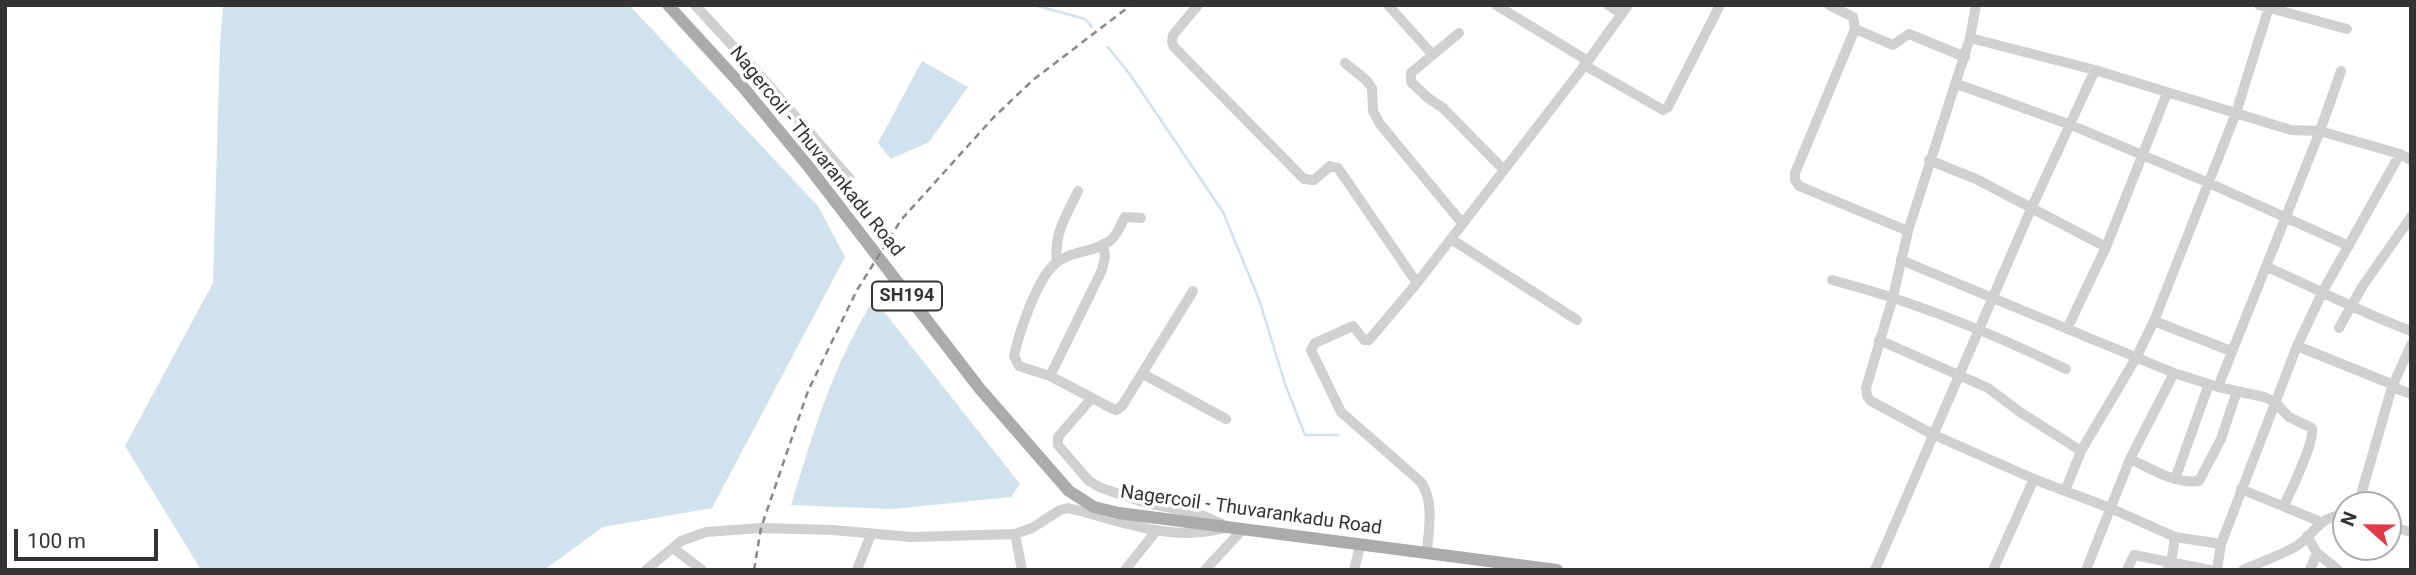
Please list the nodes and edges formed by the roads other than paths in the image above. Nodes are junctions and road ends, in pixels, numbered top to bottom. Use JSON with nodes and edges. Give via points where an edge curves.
{"nodes":[{"id":1,"x":668,"y":5,"type":"edge"},
{"id":2,"x":695,"y":5,"type":"edge"},
{"id":3,"x":1198,"y":5,"type":"edge"},
{"id":4,"x":1388,"y":5,"type":"edge"},
{"id":5,"x":1496,"y":5,"type":"edge"},
{"id":6,"x":1608,"y":5,"type":"edge"},
{"id":7,"x":1720,"y":5,"type":"edge"},
{"id":8,"x":1829,"y":5,"type":"edge"},
{"id":9,"x":1857,"y":5,"type":"edge"},
{"id":10,"x":1976,"y":5,"type":"edge"},
{"id":11,"x":2264,"y":6,"type":"edge"},
{"id":12,"x":1625,"y":10,"type":"edge"},
{"id":13,"x":1853,"y":17,"type":"junction"},
{"id":14,"x":1855,"y":29,"type":"junction"},
{"id":15,"x":2347,"y":29,"type":"dead end"},
{"id":16,"x":1459,"y":33,"type":"dead end"},
{"id":17,"x":1970,"y":38,"type":"junction"},
{"id":18,"x":1432,"y":54,"type":"junction"},
{"id":19,"x":1965,"y":57,"type":"junction"},
{"id":20,"x":1345,"y":63,"type":"dead end"},
{"id":21,"x":1586,"y":63,"type":"junction"},
{"id":22,"x":2095,"y":70,"type":"junction"},
{"id":23,"x":2341,"y":71,"type":"dead end"},
{"id":24,"x":1957,"y":84,"type":"junction"},
{"id":25,"x":2167,"y":93,"type":"junction"},
{"id":26,"x":2236,"y":113,"type":"junction"},
{"id":27,"x":2071,"y":125,"type":"junction"},
{"id":28,"x":2320,"y":131,"type":"junction"},
{"id":29,"x":2400,"y":154,"type":"junction"},
{"id":30,"x":2144,"y":156,"type":"junction"},
{"id":31,"x":1929,"y":160,"type":"junction"},
{"id":32,"x":2411,"y":160,"type":"edge"},
{"id":33,"x":1504,"y":170,"type":"junction"},
{"id":34,"x":850,"y":179,"type":"dead end"},
{"id":35,"x":2209,"y":183,"type":"junction"},
{"id":36,"x":1078,"y":191,"type":"dead end"},
{"id":37,"x":2031,"y":209,"type":"junction"},
{"id":38,"x":2411,"y":217,"type":"edge"},
{"id":39,"x":1141,"y":218,"type":"dead end"},
{"id":40,"x":2286,"y":218,"type":"junction"},
{"id":41,"x":1462,"y":223,"type":"junction"},
{"id":42,"x":1908,"y":231,"type":"junction"},
{"id":43,"x":1451,"y":239,"type":"junction"},
{"id":44,"x":1104,"y":244,"type":"junction"},
{"id":45,"x":2349,"y":246,"type":"junction"},
{"id":46,"x":2106,"y":247,"type":"junction"},
{"id":47,"x":1901,"y":260,"type":"junction"},
{"id":48,"x":1057,"y":262,"type":"junction"},
{"id":49,"x":2267,"y":267,"type":"junction"},
{"id":50,"x":1832,"y":281,"type":"dead end"},
{"id":51,"x":1417,"y":283,"type":"junction"},
{"id":52,"x":1193,"y":291,"type":"dead end"},
{"id":53,"x":2323,"y":291,"type":"junction"},
{"id":54,"x":1992,"y":297,"type":"junction"},
{"id":55,"x":1892,"y":298,"type":"junction"},
{"id":56,"x":2351,"y":305,"type":"junction"},
{"id":57,"x":1577,"y":320,"type":"dead end"},
{"id":58,"x":2154,"y":321,"type":"junction"},
{"id":59,"x":2339,"y":328,"type":"dead end"},
{"id":60,"x":2067,"y":329,"type":"junction"},
{"id":61,"x":1978,"y":330,"type":"junction"},
{"id":62,"x":2411,"y":331,"type":"edge"},
{"id":63,"x":1879,"y":340,"type":"junction"},
{"id":64,"x":2411,"y":345,"type":"edge"},
{"id":65,"x":2297,"y":346,"type":"junction"},
{"id":66,"x":2231,"y":351,"type":"junction"},
{"id":67,"x":2136,"y":358,"type":"junction"},
{"id":68,"x":2066,"y":369,"type":"dead end"},
{"id":69,"x":2175,"y":373,"type":"junction"},
{"id":70,"x":1143,"y":374,"type":"junction"},
{"id":71,"x":1959,"y":374,"type":"junction"},
{"id":72,"x":1050,"y":376,"type":"junction"},
{"id":73,"x":2213,"y":386,"type":"junction"},
{"id":74,"x":2393,"y":386,"type":"junction"},
{"id":75,"x":2237,"y":391,"type":"junction"},
{"id":76,"x":2411,"y":394,"type":"edge"},
{"id":77,"x":1092,"y":398,"type":"junction"},
{"id":78,"x":2275,"y":402,"type":"junction"},
{"id":79,"x":1226,"y":419,"type":"dead end"},
{"id":80,"x":1932,"y":434,"type":"junction"},
{"id":81,"x":2081,"y":451,"type":"junction"},
{"id":82,"x":2130,"y":459,"type":"junction"},
{"id":83,"x":2034,"y":480,"type":"junction"},
{"id":84,"x":2175,"y":480,"type":"junction"},
{"id":85,"x":2241,"y":489,"type":"junction"},
{"id":86,"x":2065,"y":491,"type":"junction"},
{"id":87,"x":2362,"y":491,"type":"edge"},
{"id":88,"x":2284,"y":506,"type":"junction"},
{"id":89,"x":2110,"y":508,"type":"junction"},
{"id":90,"x":2332,"y":518,"type":"edge"},
{"id":91,"x":2321,"y":522,"type":"junction"},
{"id":92,"x":1229,"y":527,"type":"junction"},
{"id":93,"x":1243,"y":529,"type":"junction"},
{"id":94,"x":1157,"y":530,"type":"junction"},
{"id":95,"x":871,"y":534,"type":"junction"},
{"id":96,"x":1016,"y":534,"type":"junction"},
{"id":97,"x":2307,"y":536,"type":"junction"},
{"id":98,"x":2175,"y":537,"type":"junction"},
{"id":99,"x":2221,"y":544,"type":"junction"},
{"id":100,"x":1360,"y":546,"type":"junction"},
{"id":101,"x":673,"y":548,"type":"junction"},
{"id":102,"x":2317,"y":553,"type":"junction"},
{"id":103,"x":1427,"y":554,"type":"junction"},
{"id":104,"x":2169,"y":566,"type":"edge"},
{"id":105,"x":646,"y":570,"type":"edge"},
{"id":106,"x":702,"y":570,"type":"edge"},
{"id":107,"x":857,"y":570,"type":"edge"},
{"id":108,"x":1022,"y":570,"type":"edge"},
{"id":109,"x":1125,"y":570,"type":"edge"},
{"id":110,"x":1205,"y":570,"type":"edge"},
{"id":111,"x":1354,"y":570,"type":"edge"},
{"id":112,"x":1557,"y":570,"type":"edge"},
{"id":113,"x":1875,"y":570,"type":"edge"},
{"id":114,"x":1993,"y":570,"type":"edge"},
{"id":115,"x":2086,"y":570,"type":"edge"},
{"id":116,"x":2127,"y":570,"type":"edge"},
{"id":117,"x":2210,"y":570,"type":"edge"},
{"id":118,"x":2217,"y":570,"type":"edge"},
{"id":119,"x":2243,"y":570,"type":"edge"},
{"id":120,"x":2310,"y":570,"type":"edge"},
{"id":121,"x":2337,"y":570,"type":"edge"}],
"edges":[{"from":1,"to":92,"type":"main road","name":"Nagercoil - Thuvarankadu Road","number":"SH194","via":[[767,116],[980,389],[1069,491],[1105,511]]},
{"from":2,"to":34,"type":"street"},
{"from":3,"to":51,"type":"street","via":[[1173,35],[1174,47],[1304,179],[1314,180],[1330,166],[1338,167]]},
{"from":4,"to":18,"type":"street"},
{"from":5,"to":21,"type":"street"},
{"from":6,"to":12,"type":"street"},
{"from":7,"to":21,"type":"street","via":[[1663,110]]},
{"from":8,"to":13,"type":"street"},
{"from":9,"to":13,"type":"street"},
{"from":10,"to":17,"type":"street"},
{"from":11,"to":15,"type":"street"},
{"from":11,"to":26,"type":"street"},
{"from":12,"to":21,"type":"street"},
{"from":13,"to":14,"type":"street"},
{"from":14,"to":19,"type":"street","via":[[1893,45],[1909,34]]},
{"from":14,"to":42,"type":"street","via":[[1795,180],[1799,186]]},
{"from":16,"to":18,"type":"street"},
{"from":17,"to":19,"type":"street"},
{"from":17,"to":22,"type":"street"},
{"from":18,"to":33,"type":"street","via":[[1410,73],[1411,82]]},
{"from":19,"to":24,"type":"street"},
{"from":20,"to":41,"type":"street","via":[[1372,88],[1373,111],[1380,124]]},
{"from":21,"to":33,"type":"street"},
{"from":22,"to":25,"type":"street"},
{"from":22,"to":27,"type":"street"},
{"from":23,"to":28,"type":"street"},
{"from":24,"to":27,"type":"street"},
{"from":24,"to":31,"type":"street"},
{"from":25,"to":26,"type":"street"},
{"from":25,"to":30,"type":"street"},
{"from":26,"to":28,"type":"street","via":[[2291,130]]},
{"from":26,"to":35,"type":"street"},
{"from":27,"to":30,"type":"street"},
{"from":27,"to":37,"type":"street"},
{"from":28,"to":29,"type":"street"},
{"from":28,"to":40,"type":"street"},
{"from":29,"to":32,"type":"street"},
{"from":29,"to":45,"type":"street"},
{"from":30,"to":35,"type":"street"},
{"from":30,"to":46,"type":"street"},
{"from":31,"to":37,"type":"street"},
{"from":31,"to":42,"type":"street"},
{"from":33,"to":41,"type":"street"},
{"from":35,"to":40,"type":"street"},
{"from":35,"to":58,"type":"street"},
{"from":36,"to":48,"type":"street","via":[[1057,236]]},
{"from":37,"to":46,"type":"street"},
{"from":37,"to":54,"type":"street"},
{"from":38,"to":56,"type":"street"},
{"from":39,"to":44,"type":"street","via":[[1125,217]]},
{"from":40,"to":45,"type":"street"},
{"from":40,"to":49,"type":"street"},
{"from":41,"to":43,"type":"street"},
{"from":42,"to":47,"type":"street"},
{"from":43,"to":51,"type":"street"},
{"from":43,"to":57,"type":"street"},
{"from":44,"to":48,"type":"street"},
{"from":44,"to":72,"type":"street","via":[[1102,270]]},
{"from":45,"to":53,"type":"street"},
{"from":46,"to":60,"type":"street"},
{"from":47,"to":54,"type":"street"},
{"from":47,"to":55,"type":"street"},
{"from":48,"to":72,"type":"street","via":[[1034,297],[1014,356],[1019,366]]},
{"from":49,"to":53,"type":"street"},
{"from":49,"to":66,"type":"street"},
{"from":50,"to":55,"type":"street"},
{"from":51,"to":103,"type":"street","via":[[1369,340],[1353,326],[1315,343],[1311,350],[1341,412],[1422,482],[1430,500]]},
{"from":52,"to":70,"type":"street"},
{"from":53,"to":56,"type":"street"},
{"from":53,"to":65,"type":"street"},
{"from":54,"to":60,"type":"street"},
{"from":54,"to":61,"type":"street"},
{"from":55,"to":61,"type":"street"},
{"from":55,"to":63,"type":"street"},
{"from":56,"to":59,"type":"street"},
{"from":56,"to":62,"type":"street"},
{"from":58,"to":66,"type":"street"},
{"from":58,"to":67,"type":"street"},
{"from":60,"to":67,"type":"street"},
{"from":61,"to":68,"type":"street"},
{"from":61,"to":71,"type":"street"},
{"from":63,"to":71,"type":"street"},
{"from":63,"to":80,"type":"street","via":[[1867,396]]},
{"from":64,"to":74,"type":"street"},
{"from":65,"to":74,"type":"street"},
{"from":65,"to":78,"type":"street"},
{"from":66,"to":73,"type":"street"},
{"from":67,"to":69,"type":"street"},
{"from":67,"to":81,"type":"street"},
{"from":69,"to":73,"type":"street"},
{"from":69,"to":82,"type":"street"},
{"from":70,"to":77,"type":"street","via":[[1119,409]]},
{"from":70,"to":79,"type":"street"},
{"from":71,"to":80,"type":"street"},
{"from":71,"to":81,"type":"street","via":[[1988,388]]},
{"from":72,"to":77,"type":"street"},
{"from":73,"to":75,"type":"street"},
{"from":73,"to":84,"type":"street"},
{"from":74,"to":76,"type":"street"},
{"from":74,"to":87,"type":"street"},
{"from":75,"to":78,"type":"street"},
{"from":75,"to":84,"type":"street","via":[[2202,478]]},
{"from":77,"to":92,"type":"street","via":[[1057,441],[1089,481],[1114,494],[1197,513]]},
{"from":78,"to":85,"type":"street"},
{"from":78,"to":88,"type":"street","via":[[2289,417],[2313,429]]},
{"from":80,"to":83,"type":"street"},
{"from":80,"to":113,"type":"street"},
{"from":81,"to":86,"type":"street"},
{"from":82,"to":84,"type":"street"},
{"from":82,"to":89,"type":"street"},
{"from":83,"to":86,"type":"street"},
{"from":83,"to":114,"type":"street"},
{"from":85,"to":88,"type":"street"},
{"from":85,"to":99,"type":"street"},
{"from":86,"to":89,"type":"street"},
{"from":88,"to":91,"type":"street"},
{"from":89,"to":98,"type":"street"},
{"from":89,"to":115,"type":"street"},
{"from":90,"to":91,"type":"street"},
{"from":91,"to":97,"type":"street"},
{"from":92,"to":93,"type":"main road","name":"Nagercoil - Thuvarankadu Road","number":"SH194"},
{"from":92,"to":94,"type":"street","via":[[1194,534]]},
{"from":93,"to":100,"type":"main road","name":"Nagercoil - Thuvarankadu Road","number":"SH194"},
{"from":93,"to":110,"type":"street"},
{"from":94,"to":96,"type":"street","via":[[1068,508]]},
{"from":94,"to":109,"type":"street"},
{"from":95,"to":96,"type":"street"},
{"from":95,"to":101,"type":"street","via":[[761,528],[706,532]]},
{"from":95,"to":107,"type":"street"},
{"from":96,"to":108,"type":"street"},
{"from":97,"to":102,"type":"street"},
{"from":97,"to":119,"type":"street","via":[[2298,545]]},
{"from":98,"to":99,"type":"street"},
{"from":98,"to":104,"type":"street"},
{"from":99,"to":118,"type":"street"},
{"from":100,"to":103,"type":"main road","name":"Nagercoil - Thuvarankadu Road","number":"SH194"},
{"from":100,"to":111,"type":"street"},
{"from":101,"to":105,"type":"street"},
{"from":101,"to":106,"type":"street"},
{"from":102,"to":120,"type":"street"},
{"from":102,"to":121,"type":"street"},
{"from":103,"to":112,"type":"main road","name":"Nagercoil - Thuvarankadu Road","number":"SH194"},
{"from":104,"to":116,"type":"street","via":[[2134,555]]},
{"from":104,"to":117,"type":"street"}]}
